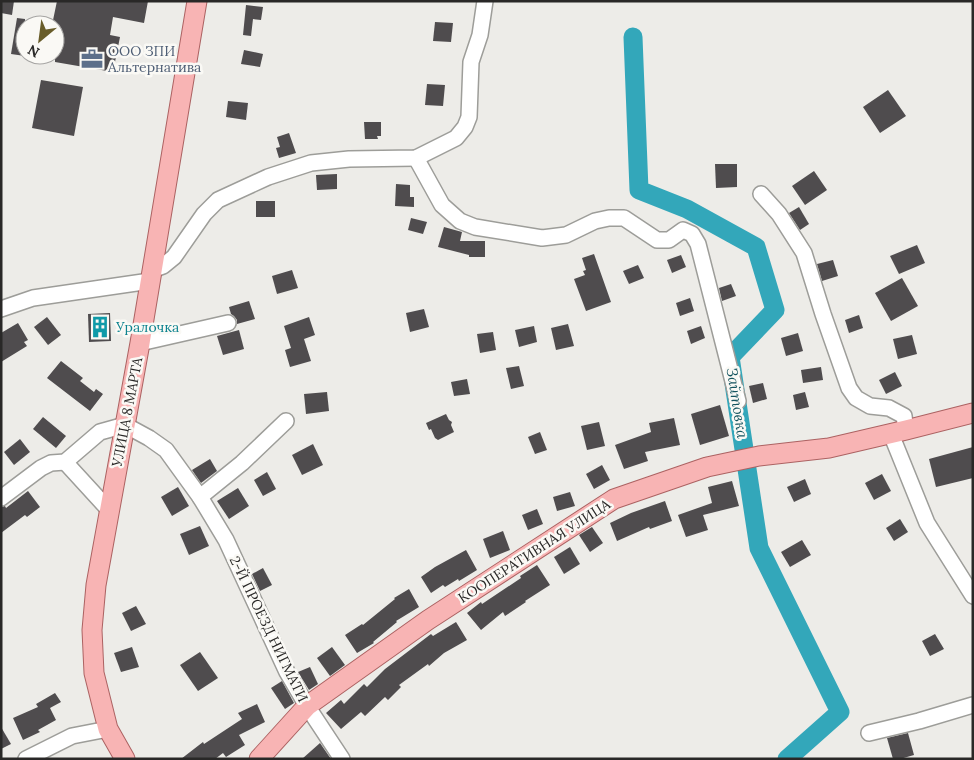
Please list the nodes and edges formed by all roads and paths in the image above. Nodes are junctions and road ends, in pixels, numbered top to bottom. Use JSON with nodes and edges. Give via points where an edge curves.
{"nodes":[{"id":1,"x":197,"y":1,"type":"edge"},
{"id":2,"x":485,"y":1,"type":"edge"},
{"id":3,"x":416,"y":158,"type":"junction"},
{"id":4,"x":761,"y":194,"type":"dead end"},
{"id":5,"x":151,"y":276,"type":"junction"},
{"id":6,"x":1,"y":309,"type":"edge"},
{"id":7,"x":228,"y":323,"type":"dead end"},
{"id":8,"x":140,"y":342,"type":"junction"},
{"id":9,"x":738,"y":401,"type":"dead end"},
{"id":10,"x":973,"y":413,"type":"edge"},
{"id":11,"x":286,"y":421,"type":"dead end"},
{"id":12,"x":125,"y":425,"type":"junction"},
{"id":13,"x":899,"y":432,"type":"junction"},
{"id":14,"x":65,"y":462,"type":"junction"},
{"id":15,"x":200,"y":497,"type":"junction"},
{"id":16,"x":1,"y":498,"type":"edge"},
{"id":17,"x":108,"y":510,"type":"junction"},
{"id":18,"x":973,"y":596,"type":"edge"},
{"id":19,"x":973,"y":705,"type":"edge"},
{"id":20,"x":307,"y":706,"type":"junction"},
{"id":21,"x":108,"y":729,"type":"junction"},
{"id":22,"x":869,"y":734,"type":"dead end"},
{"id":23,"x":26,"y":759,"type":"edge"},
{"id":24,"x":125,"y":759,"type":"edge"},
{"id":25,"x":259,"y":759,"type":"edge"},
{"id":26,"x":342,"y":759,"type":"edge"}],
"edges":[{"from":1,"to":5,"type":"main road","name":"УЛИЦА 8 МАРТА"},
{"from":2,"to":3,"type":"street","via":[[480,35],[471,62],[469,117],[465,127],[456,138]]},
{"from":3,"to":5,"type":"street","via":[[310,163],[268,177],[218,200],[204,214],[174,257]]},
{"from":3,"to":9,"type":"street","via":[[442,205],[460,221],[475,227],[542,238],[566,235],[595,221],[624,218],[657,240],[669,240],[682,230],[692,234],[698,244]]},
{"from":4,"to":13,"type":"street","via":[[779,214],[804,253],[849,388],[856,398],[870,406],[889,408],[904,416]]},
{"from":5,"to":6,"type":"street","via":[[33,298]]},
{"from":5,"to":8,"type":"main road","name":"УЛИЦА 8 МАРТА"},
{"from":7,"to":8,"type":"street"},
{"from":8,"to":12,"type":"main road","name":"УЛИЦА 8 МАРТА"},
{"from":10,"to":13,"type":"main road","name":"КООПЕРАТИВНАЯ УЛИЦА"},
{"from":11,"to":15,"type":"street"},
{"from":12,"to":14,"type":"street","via":[[100,432]]},
{"from":12,"to":15,"type":"street","name":"2-Й ПРОЕЗД НИГМАТИ","via":[[166,450]]},
{"from":12,"to":17,"type":"main road","name":"УЛИЦА 8 МАРТА"},
{"from":13,"to":18,"type":"street","via":[[927,523]]},
{"from":13,"to":20,"type":"main road","name":"КООПЕРАТИВНАЯ УЛИЦА","via":[[829,448],[758,456],[707,468],[614,499],[428,620]]},
{"from":14,"to":16,"type":"street","via":[[41,468]]},
{"from":14,"to":17,"type":"street"},
{"from":15,"to":20,"type":"street","name":"2-Й ПРОЕЗД НИГМАТИ","via":[[226,540]]},
{"from":17,"to":21,"type":"main road","name":"УЛИЦА 8 МАРТА","via":[[92,630],[94,673]]},
{"from":19,"to":22,"type":"street"},
{"from":20,"to":25,"type":"main road","name":"КООПЕРАТИВНАЯ УЛИЦА"},
{"from":20,"to":26,"type":"street","name":"2-Й ПРОЕЗД НИГМАТИ"},
{"from":21,"to":23,"type":"street","via":[[72,736]]},
{"from":21,"to":24,"type":"main road","name":"УЛИЦА 8 МАРТА"}]}
